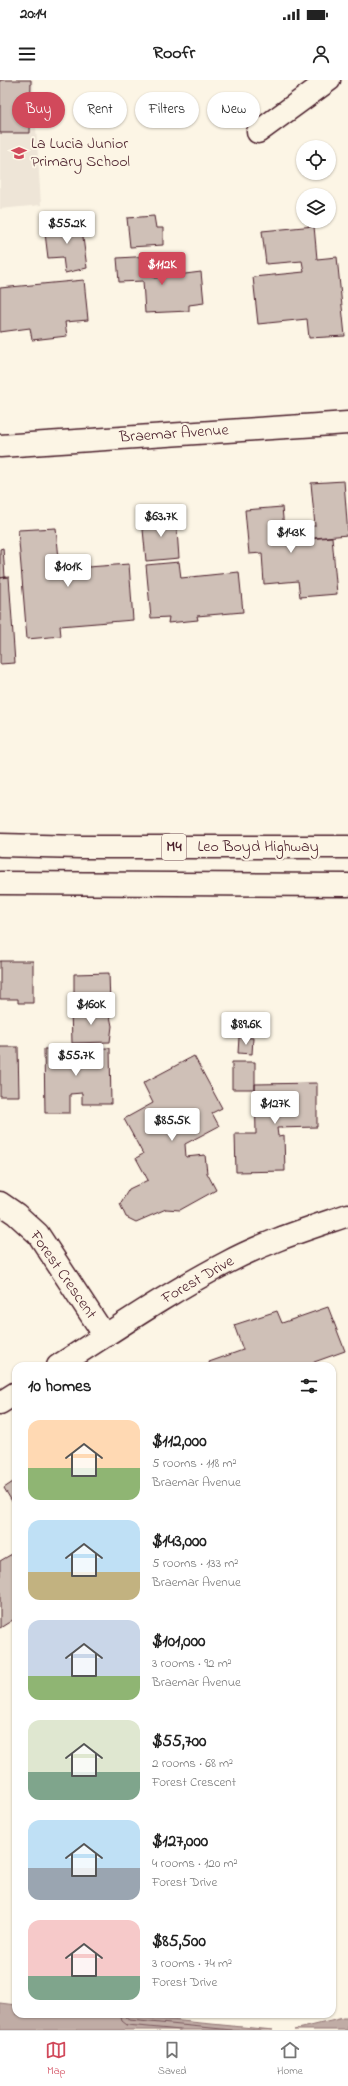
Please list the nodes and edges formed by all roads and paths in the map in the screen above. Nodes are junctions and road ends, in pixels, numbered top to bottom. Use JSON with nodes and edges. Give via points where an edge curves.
{"nodes":[{"id":1,"x":329,"y":80,"type":"edge"},
{"id":2,"x":258,"y":132,"type":"dead end"},
{"id":3,"x":348,"y":423,"type":"edge"},
{"id":4,"x":0,"y":446,"type":"edge"},
{"id":5,"x":0,"y":845,"type":"edge"},
{"id":6,"x":348,"y":847,"type":"edge"},
{"id":7,"x":0,"y":883,"type":"edge"},
{"id":8,"x":348,"y":885,"type":"edge"},
{"id":9,"x":0,"y":1203,"type":"edge"},
{"id":10,"x":348,"y":1215,"type":"edge"},
{"id":11,"x":105,"y":1336,"type":"junction"},
{"id":12,"x":64,"y":1362,"type":"edge"},
{"id":13,"x":12,"y":1396,"type":"edge"},
{"id":14,"x":0,"y":1403,"type":"edge"}],
"edges":[{"from":1,"to":2,"type":"main road"},
{"from":3,"to":4,"type":"main road","name":"Braemar Avenue"},
{"from":5,"to":6,"type":"main road","name":"Leo Boyd Highway","number":"M4"},
{"from":7,"to":8,"type":"main road","number":"M4"},
{"from":9,"to":11,"type":"main road","name":"Forest Crescent","via":[[38,1234]]},
{"from":10,"to":11,"type":"main road","name":"Forest Drive","via":[[267,1244],[228,1262]]},
{"from":11,"to":12,"type":"main road","name":"Forest Drive"},
{"from":13,"to":14,"type":"main road"}]}
